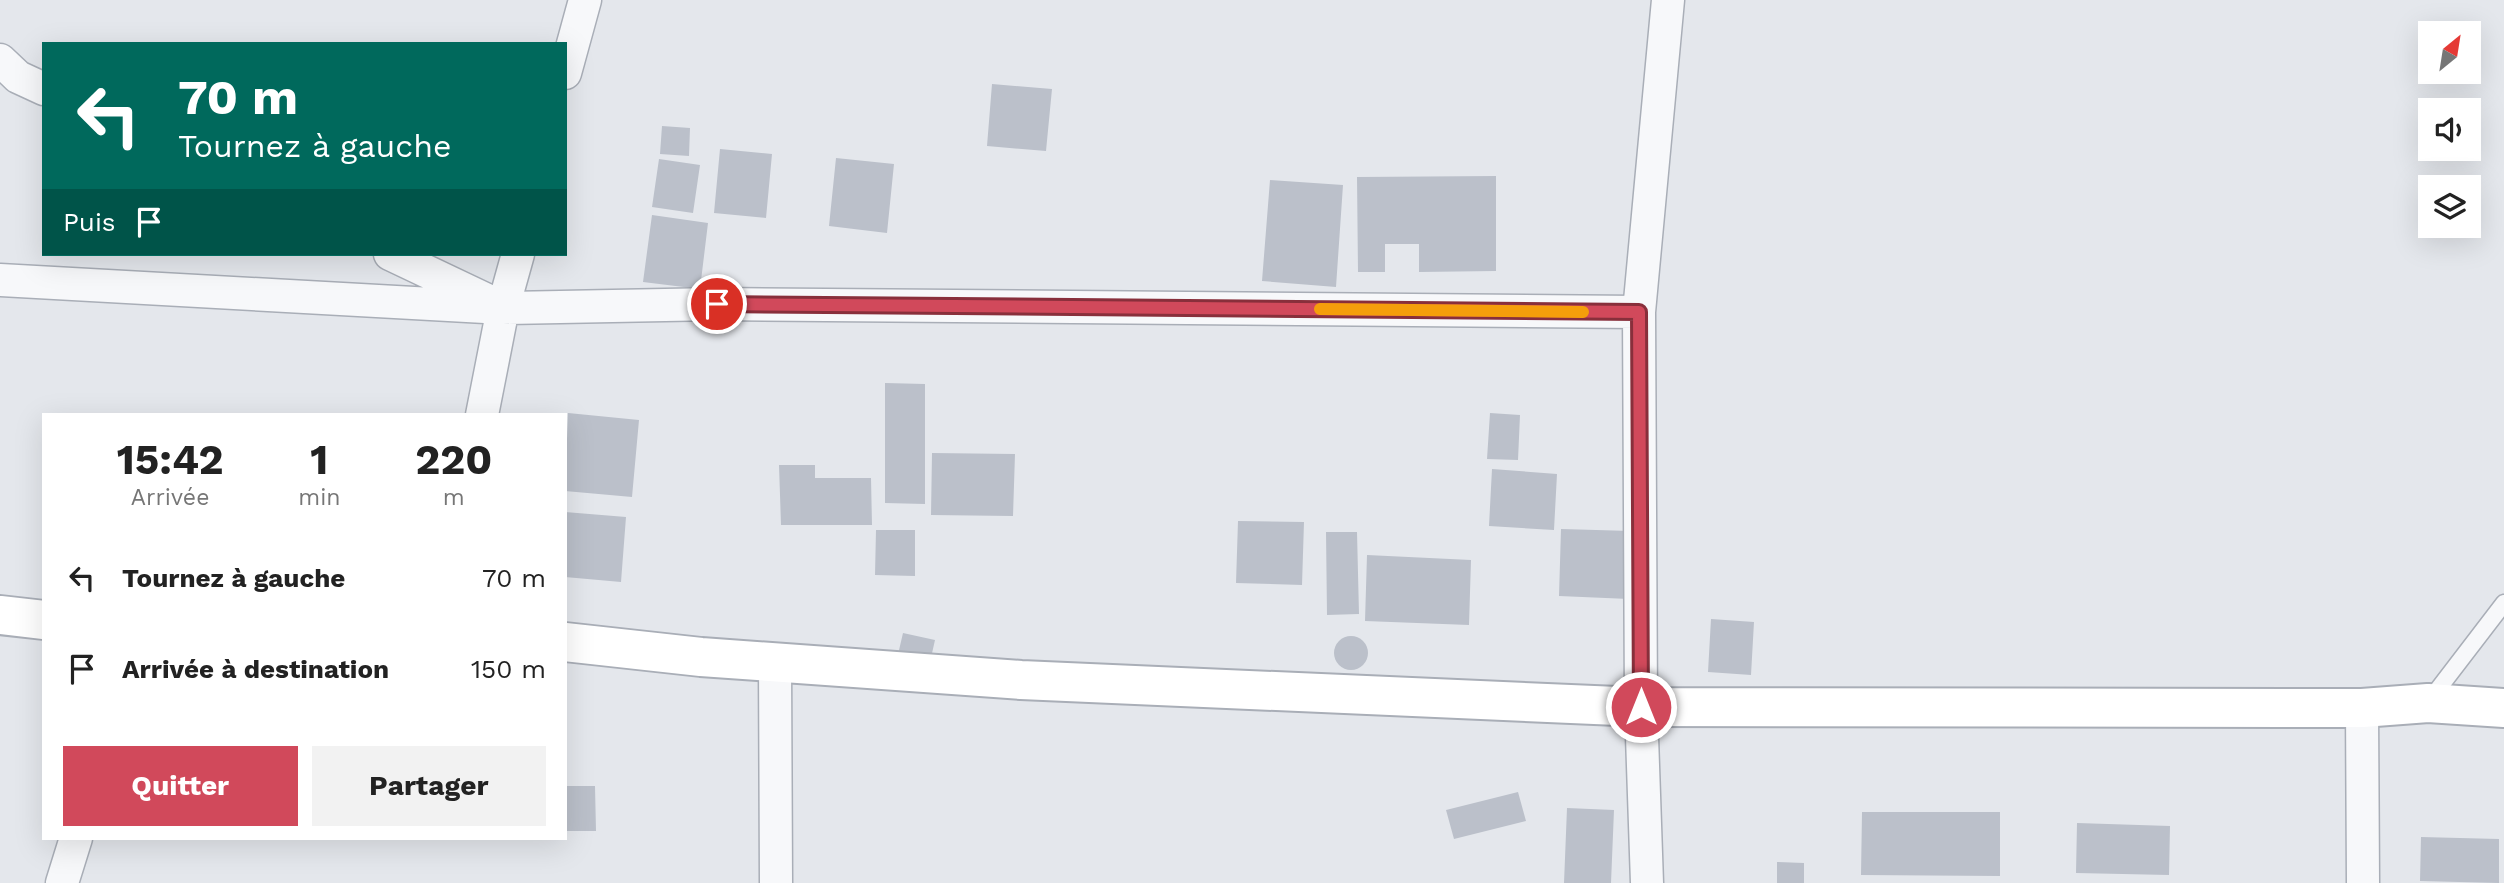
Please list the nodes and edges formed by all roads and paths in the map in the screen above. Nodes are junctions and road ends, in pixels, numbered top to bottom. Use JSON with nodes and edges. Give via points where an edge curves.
{"nodes":[{"id":1,"x":585,"y":0,"type":"edge"},
{"id":2,"x":1668,"y":0,"type":"edge"},
{"id":3,"x":0,"y":60,"type":"edge"},
{"id":4,"x":567,"y":67,"type":"edge"},
{"id":5,"x":42,"y":88,"type":"edge"},
{"id":6,"x":394,"y":256,"type":"edge"},
{"id":7,"x":517,"y":256,"type":"edge"},
{"id":8,"x":0,"y":281,"type":"edge"},
{"id":9,"x":503,"y":308,"type":"junction"},
{"id":10,"x":1639,"y":312,"type":"junction"},
{"id":11,"x":482,"y":413,"type":"edge"},
{"id":12,"x":2504,"y":603,"type":"edge"},
{"id":13,"x":0,"y":615,"type":"edge"},
{"id":14,"x":42,"y":620,"type":"edge"},
{"id":15,"x":567,"y":642,"type":"edge"},
{"id":16,"x":775,"y":662,"type":"junction"},
{"id":17,"x":2428,"y":703,"type":"junction"},
{"id":18,"x":1641,"y":707,"type":"junction"},
{"id":19,"x":2362,"y":708,"type":"junction"},
{"id":20,"x":2504,"y":708,"type":"edge"},
{"id":21,"x":75,"y":840,"type":"edge"},
{"id":22,"x":61,"y":883,"type":"edge"},
{"id":23,"x":776,"y":883,"type":"edge"},
{"id":24,"x":1647,"y":883,"type":"edge"},
{"id":25,"x":2363,"y":883,"type":"edge"}],
"edges":[{"from":1,"to":4,"type":"street"},
{"from":2,"to":10,"type":"street"},
{"from":3,"to":5,"type":"street","via":[[18,77]]},
{"from":6,"to":9,"type":"street"},
{"from":7,"to":9,"type":"street"},
{"from":8,"to":9,"type":"street"},
{"from":9,"to":10,"type":"street","via":[[717,304]]},
{"from":9,"to":11,"type":"street"},
{"from":10,"to":18,"type":"street"},
{"from":12,"to":17,"type":"lane"},
{"from":13,"to":14,"type":"main road"},
{"from":15,"to":16,"type":"main road"},
{"from":16,"to":18,"type":"main road","via":[[1021,680]]},
{"from":16,"to":23,"type":"street"},
{"from":17,"to":19,"type":"main road"},
{"from":17,"to":20,"type":"main road"},
{"from":18,"to":19,"type":"main road"},
{"from":18,"to":24,"type":"street"},
{"from":19,"to":25,"type":"street"},
{"from":21,"to":22,"type":"street"}]}
